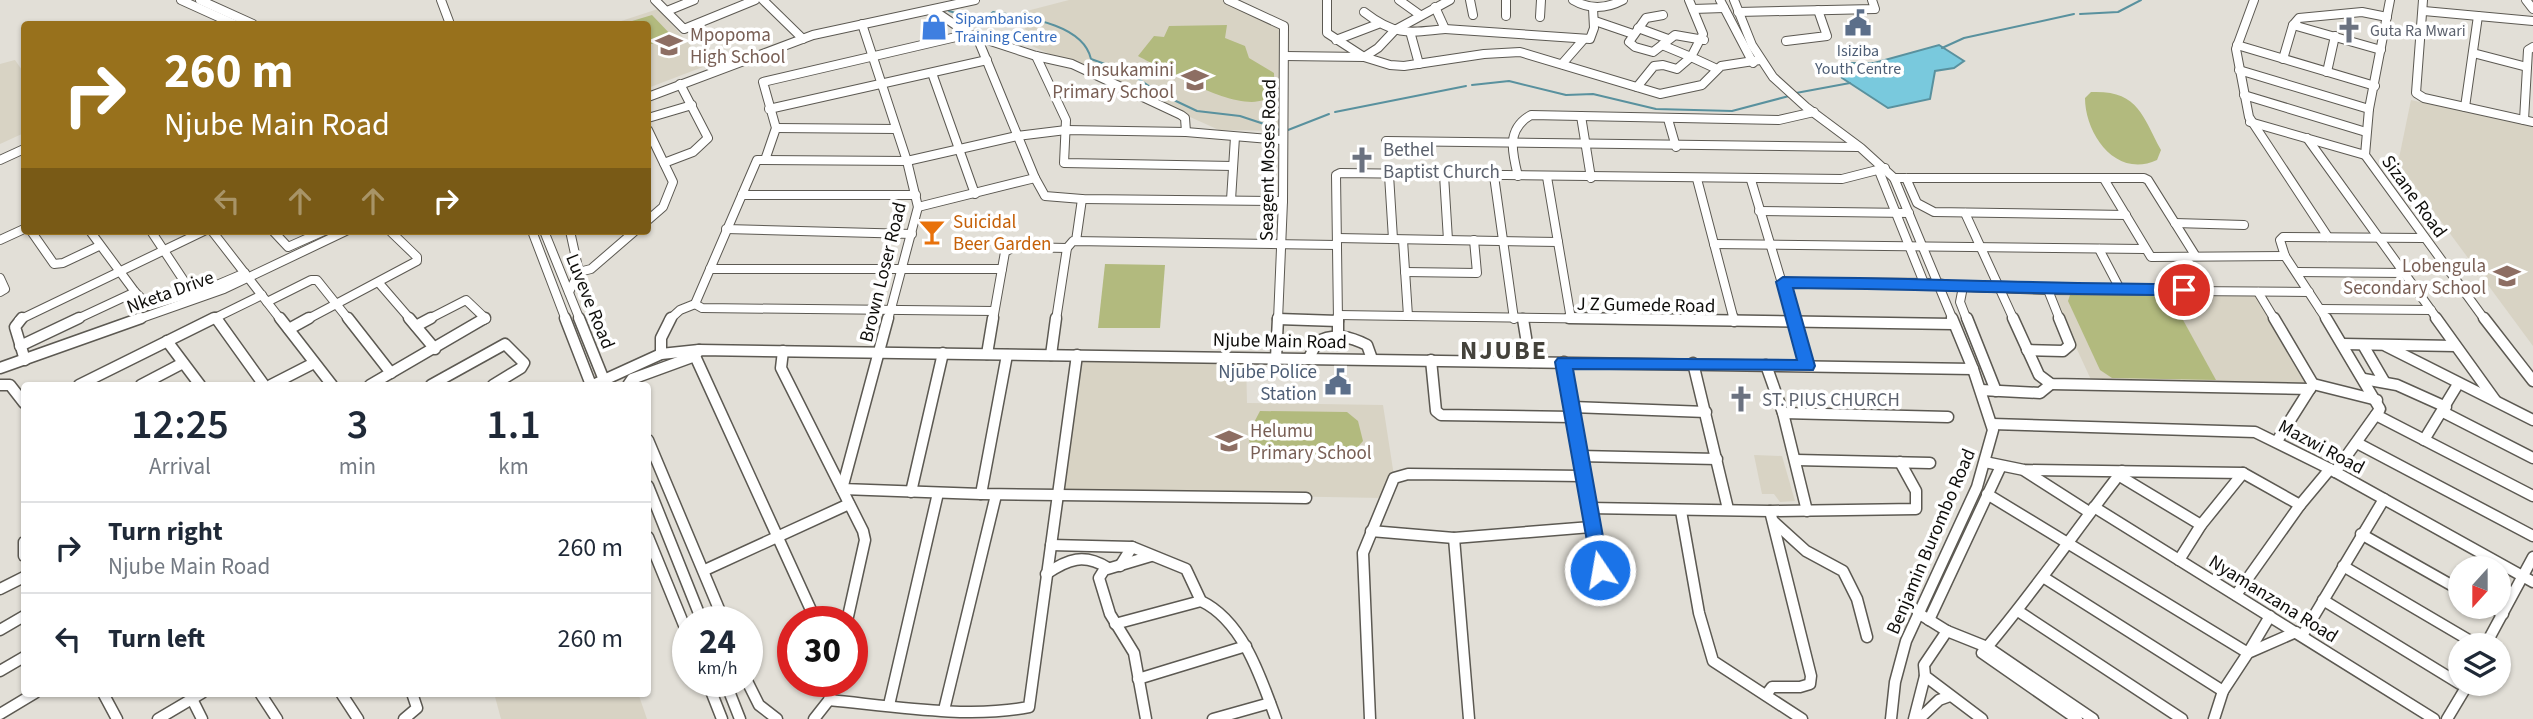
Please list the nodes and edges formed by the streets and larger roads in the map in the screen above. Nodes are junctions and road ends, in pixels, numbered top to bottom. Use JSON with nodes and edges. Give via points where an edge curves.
{"nodes":[{"id":1,"x":181,"y":0,"type":"edge"},
{"id":2,"x":200,"y":0,"type":"edge"},
{"id":3,"x":441,"y":0,"type":"edge"},
{"id":4,"x":655,"y":0,"type":"edge"},
{"id":5,"x":694,"y":0,"type":"edge"},
{"id":6,"x":755,"y":0,"type":"edge"},
{"id":7,"x":763,"y":0,"type":"edge"},
{"id":8,"x":972,"y":0,"type":"edge"},
{"id":9,"x":1228,"y":0,"type":"edge"},
{"id":10,"x":1327,"y":0,"type":"edge"},
{"id":11,"x":1399,"y":0,"type":"edge"},
{"id":12,"x":1450,"y":0,"type":"edge"},
{"id":13,"x":1470,"y":0,"type":"edge"},
{"id":14,"x":1506,"y":0,"type":"edge"},
{"id":15,"x":1541,"y":0,"type":"edge"},
{"id":16,"x":1573,"y":0,"type":"edge"},
{"id":17,"x":1623,"y":0,"type":"edge"},
{"id":18,"x":1689,"y":0,"type":"edge"},
{"id":19,"x":1734,"y":0,"type":"edge"},
{"id":20,"x":1872,"y":0,"type":"edge"},
{"id":21,"x":2254,"y":0,"type":"edge"},
{"id":22,"x":2390,"y":0,"type":"edge"},
{"id":23,"x":2423,"y":0,"type":"edge"},
{"id":24,"x":2526,"y":0,"type":"edge"},
{"id":25,"x":1601,"y":4,"type":"edge"},
{"id":26,"x":1722,"y":4,"type":"edge"},
{"id":27,"x":1436,"y":7,"type":"junction"},
{"id":28,"x":1593,"y":8,"type":"junction"},
{"id":29,"x":932,"y":9,"type":"junction"},
{"id":30,"x":1693,"y":9,"type":"junction"},
{"id":31,"x":2533,"y":9,"type":"edge"},
{"id":32,"x":1818,"y":10,"type":"junction"},
{"id":33,"x":667,"y":11,"type":"junction"},
{"id":34,"x":2424,"y":11,"type":"junction"},
{"id":35,"x":1364,"y":12,"type":"dead end"},
{"id":36,"x":1738,"y":12,"type":"junction"},
{"id":37,"x":1420,"y":15,"type":"junction"},
{"id":38,"x":1473,"y":15,"type":"dead end"},
{"id":39,"x":1663,"y":15,"type":"dead end"},
{"id":40,"x":1506,"y":16,"type":"dead end"},
{"id":41,"x":2477,"y":16,"type":"junction"},
{"id":42,"x":1540,"y":17,"type":"dead end"},
{"id":43,"x":2387,"y":17,"type":"junction"},
{"id":44,"x":227,"y":21,"type":"edge"},
{"id":45,"x":246,"y":21,"type":"edge"},
{"id":46,"x":449,"y":21,"type":"edge"},
{"id":47,"x":1595,"y":21,"type":"junction"},
{"id":48,"x":2533,"y":21,"type":"edge"},
{"id":49,"x":862,"y":24,"type":"junction"},
{"id":50,"x":1378,"y":24,"type":"junction"},
{"id":51,"x":2293,"y":24,"type":"junction"},
{"id":52,"x":1445,"y":29,"type":"junction"},
{"id":53,"x":1636,"y":31,"type":"junction"},
{"id":54,"x":1392,"y":32,"type":"junction"},
{"id":55,"x":1517,"y":33,"type":"junction"},
{"id":56,"x":1411,"y":34,"type":"junction"},
{"id":57,"x":973,"y":36,"type":"junction"},
{"id":58,"x":2335,"y":36,"type":"junction"},
{"id":59,"x":803,"y":39,"type":"junction"},
{"id":60,"x":1336,"y":40,"type":"junction"},
{"id":61,"x":1583,"y":40,"type":"junction"},
{"id":62,"x":1704,"y":40,"type":"junction"},
{"id":63,"x":1786,"y":41,"type":"dead end"},
{"id":64,"x":1665,"y":42,"type":"junction"},
{"id":65,"x":2237,"y":45,"type":"junction"},
{"id":66,"x":2533,"y":47,"type":"edge"},
{"id":67,"x":2381,"y":50,"type":"junction"},
{"id":68,"x":1520,"y":52,"type":"junction"},
{"id":69,"x":2473,"y":53,"type":"junction"},
{"id":70,"x":873,"y":56,"type":"junction"},
{"id":71,"x":1037,"y":56,"type":"junction"},
{"id":72,"x":1285,"y":56,"type":"junction"},
{"id":73,"x":1364,"y":57,"type":"junction"},
{"id":74,"x":1691,"y":57,"type":"junction"},
{"id":75,"x":2283,"y":59,"type":"junction"},
{"id":76,"x":987,"y":60,"type":"junction"},
{"id":77,"x":1756,"y":61,"type":"junction"},
{"id":78,"x":1419,"y":64,"type":"junction"},
{"id":79,"x":1562,"y":64,"type":"junction"},
{"id":80,"x":2527,"y":67,"type":"junction"},
{"id":81,"x":1717,"y":69,"type":"junction"},
{"id":82,"x":2239,"y":70,"type":"junction"},
{"id":83,"x":2327,"y":72,"type":"junction"},
{"id":84,"x":932,"y":73,"type":"junction"},
{"id":85,"x":882,"y":84,"type":"junction"},
{"id":86,"x":680,"y":85,"type":"junction"},
{"id":87,"x":2375,"y":86,"type":"junction"},
{"id":88,"x":1637,"y":87,"type":"junction"},
{"id":89,"x":2244,"y":95,"type":"junction"},
{"id":90,"x":651,"y":96,"type":"edge"},
{"id":91,"x":692,"y":105,"type":"junction"},
{"id":92,"x":2465,"y":107,"type":"junction"},
{"id":93,"x":769,"y":109,"type":"junction"},
{"id":94,"x":2369,"y":109,"type":"junction"},
{"id":95,"x":1814,"y":112,"type":"junction"},
{"id":96,"x":1581,"y":116,"type":"junction"},
{"id":97,"x":651,"y":117,"type":"edge"},
{"id":98,"x":1668,"y":119,"type":"junction"},
{"id":99,"x":2524,"y":120,"type":"junction"},
{"id":100,"x":2250,"y":122,"type":"junction"},
{"id":101,"x":2533,"y":122,"type":"edge"},
{"id":102,"x":776,"y":128,"type":"junction"},
{"id":103,"x":896,"y":129,"type":"junction"},
{"id":104,"x":1066,"y":130,"type":"junction"},
{"id":105,"x":1186,"y":132,"type":"junction"},
{"id":106,"x":2366,"y":132,"type":"junction"},
{"id":107,"x":651,"y":136,"type":"edge"},
{"id":108,"x":1017,"y":136,"type":"junction"},
{"id":109,"x":1235,"y":137,"type":"junction"},
{"id":110,"x":2307,"y":138,"type":"junction"},
{"id":111,"x":1281,"y":140,"type":"junction"},
{"id":112,"x":1387,"y":141,"type":"dead end"},
{"id":113,"x":1510,"y":143,"type":"junction"},
{"id":114,"x":1586,"y":145,"type":"junction"},
{"id":115,"x":1676,"y":146,"type":"junction"},
{"id":116,"x":1858,"y":147,"type":"junction"},
{"id":117,"x":21,"y":150,"type":"edge"},
{"id":118,"x":958,"y":150,"type":"junction"},
{"id":119,"x":2365,"y":155,"type":"junction"},
{"id":120,"x":0,"y":160,"type":"edge"},
{"id":121,"x":765,"y":160,"type":"junction"},
{"id":122,"x":908,"y":161,"type":"junction"},
{"id":123,"x":664,"y":163,"type":"junction"},
{"id":124,"x":1233,"y":166,"type":"junction"},
{"id":125,"x":1882,"y":169,"type":"junction"},
{"id":126,"x":1389,"y":175,"type":"junction"},
{"id":127,"x":1444,"y":175,"type":"junction"},
{"id":128,"x":1494,"y":176,"type":"junction"},
{"id":129,"x":1518,"y":176,"type":"junction"},
{"id":130,"x":1547,"y":177,"type":"junction"},
{"id":131,"x":1894,"y":177,"type":"junction"},
{"id":132,"x":1035,"y":178,"type":"junction"},
{"id":133,"x":1591,"y":178,"type":"junction"},
{"id":134,"x":1906,"y":178,"type":"junction"},
{"id":135,"x":1697,"y":179,"type":"junction"},
{"id":136,"x":2104,"y":179,"type":"junction"},
{"id":137,"x":1751,"y":180,"type":"junction"},
{"id":138,"x":975,"y":194,"type":"junction"},
{"id":139,"x":742,"y":195,"type":"junction"},
{"id":140,"x":916,"y":195,"type":"junction"},
{"id":141,"x":1083,"y":198,"type":"junction"},
{"id":142,"x":1231,"y":200,"type":"junction"},
{"id":143,"x":1283,"y":201,"type":"junction"},
{"id":144,"x":918,"y":207,"type":"junction"},
{"id":145,"x":1759,"y":211,"type":"junction"},
{"id":146,"x":1898,"y":212,"type":"junction"},
{"id":147,"x":1909,"y":213,"type":"junction"},
{"id":148,"x":1965,"y":213,"type":"junction"},
{"id":149,"x":2126,"y":215,"type":"junction"},
{"id":150,"x":651,"y":217,"type":"edge"},
{"id":151,"x":2175,"y":223,"type":"junction"},
{"id":152,"x":2244,"y":225,"type":"dead end"},
{"id":153,"x":726,"y":229,"type":"junction"},
{"id":154,"x":21,"y":230,"type":"edge"},
{"id":155,"x":912,"y":234,"type":"junction"},
{"id":156,"x":34,"y":235,"type":"edge"},
{"id":157,"x":92,"y":235,"type":"edge"},
{"id":158,"x":154,"y":235,"type":"edge"},
{"id":159,"x":195,"y":235,"type":"edge"},
{"id":160,"x":215,"y":235,"type":"edge"},
{"id":161,"x":277,"y":235,"type":"edge"},
{"id":162,"x":315,"y":235,"type":"edge"},
{"id":163,"x":337,"y":235,"type":"edge"},
{"id":164,"x":394,"y":235,"type":"edge"},
{"id":165,"x":534,"y":235,"type":"edge"},
{"id":166,"x":546,"y":235,"type":"edge"},
{"id":167,"x":571,"y":235,"type":"edge"},
{"id":168,"x":630,"y":235,"type":"edge"},
{"id":169,"x":2328,"y":237,"type":"junction"},
{"id":170,"x":2378,"y":237,"type":"junction"},
{"id":171,"x":2423,"y":237,"type":"junction"},
{"id":172,"x":1393,"y":239,"type":"junction"},
{"id":173,"x":0,"y":240,"type":"edge"},
{"id":174,"x":1403,"y":240,"type":"junction"},
{"id":175,"x":1448,"y":240,"type":"junction"},
{"id":176,"x":1474,"y":240,"type":"junction"},
{"id":177,"x":1076,"y":241,"type":"junction"},
{"id":178,"x":1337,"y":241,"type":"junction"},
{"id":179,"x":1503,"y":241,"type":"junction"},
{"id":180,"x":1558,"y":242,"type":"junction"},
{"id":181,"x":1714,"y":244,"type":"junction"},
{"id":182,"x":99,"y":246,"type":"junction"},
{"id":183,"x":1281,"y":246,"type":"junction"},
{"id":184,"x":1770,"y":246,"type":"junction"},
{"id":185,"x":1911,"y":247,"type":"junction"},
{"id":186,"x":1923,"y":247,"type":"junction"},
{"id":187,"x":1067,"y":248,"type":"junction"},
{"id":188,"x":1980,"y":248,"type":"junction"},
{"id":189,"x":164,"y":249,"type":"junction"},
{"id":190,"x":2099,"y":249,"type":"junction"},
{"id":191,"x":2144,"y":249,"type":"junction"},
{"id":192,"x":2190,"y":256,"type":"junction"},
{"id":193,"x":2285,"y":256,"type":"junction"},
{"id":194,"x":710,"y":269,"type":"junction"},
{"id":195,"x":1002,"y":269,"type":"junction"},
{"id":196,"x":900,"y":270,"type":"junction"},
{"id":197,"x":119,"y":271,"type":"junction"},
{"id":198,"x":579,"y":272,"type":"junction"},
{"id":199,"x":1405,"y":272,"type":"junction"},
{"id":200,"x":2297,"y":272,"type":"junction"},
{"id":201,"x":2404,"y":273,"type":"junction"},
{"id":202,"x":247,"y":276,"type":"junction"},
{"id":203,"x":0,"y":278,"type":"edge"},
{"id":204,"x":1783,"y":282,"type":"junction"},
{"id":205,"x":379,"y":283,"type":"junction"},
{"id":206,"x":1924,"y":283,"type":"junction"},
{"id":207,"x":1937,"y":284,"type":"junction"},
{"id":208,"x":1963,"y":288,"type":"junction"},
{"id":209,"x":1998,"y":288,"type":"junction"},
{"id":210,"x":2120,"y":289,"type":"junction"},
{"id":211,"x":2048,"y":290,"type":"junction"},
{"id":212,"x":2205,"y":290,"type":"junction"},
{"id":213,"x":0,"y":292,"type":"edge"},
{"id":214,"x":135,"y":292,"type":"junction"},
{"id":215,"x":569,"y":292,"type":"junction"},
{"id":216,"x":2258,"y":292,"type":"junction"},
{"id":217,"x":2309,"y":292,"type":"junction"},
{"id":218,"x":192,"y":293,"type":"junction"},
{"id":219,"x":264,"y":298,"type":"junction"},
{"id":220,"x":695,"y":304,"type":"junction"},
{"id":221,"x":336,"y":305,"type":"junction"},
{"id":222,"x":2320,"y":309,"type":"junction"},
{"id":223,"x":890,"y":310,"type":"junction"},
{"id":224,"x":2431,"y":310,"type":"junction"},
{"id":225,"x":994,"y":312,"type":"junction"},
{"id":226,"x":1408,"y":316,"type":"junction"},
{"id":227,"x":216,"y":318,"type":"junction"},
{"id":228,"x":1338,"y":318,"type":"junction"},
{"id":229,"x":1278,"y":319,"type":"junction"},
{"id":230,"x":1519,"y":319,"type":"junction"},
{"id":231,"x":1571,"y":319,"type":"junction"},
{"id":232,"x":1734,"y":321,"type":"junction"},
{"id":233,"x":1796,"y":322,"type":"junction"},
{"id":234,"x":1954,"y":324,"type":"junction"},
{"id":235,"x":416,"y":326,"type":"junction"},
{"id":236,"x":289,"y":329,"type":"junction"},
{"id":237,"x":1338,"y":335,"type":"junction"},
{"id":238,"x":167,"y":341,"type":"junction"},
{"id":239,"x":2343,"y":344,"type":"junction"},
{"id":240,"x":2363,"y":345,"type":"junction"},
{"id":241,"x":20,"y":346,"type":"junction"},
{"id":242,"x":2386,"y":346,"type":"junction"},
{"id":243,"x":2455,"y":346,"type":"junction"},
{"id":244,"x":435,"y":349,"type":"junction"},
{"id":245,"x":2027,"y":350,"type":"junction"},
{"id":246,"x":783,"y":351,"type":"junction"},
{"id":247,"x":879,"y":351,"type":"junction"},
{"id":248,"x":943,"y":352,"type":"junction"},
{"id":249,"x":697,"y":353,"type":"junction"},
{"id":250,"x":661,"y":354,"type":"junction"},
{"id":251,"x":987,"y":354,"type":"junction"},
{"id":252,"x":1007,"y":355,"type":"junction"},
{"id":253,"x":1051,"y":355,"type":"junction"},
{"id":254,"x":1077,"y":355,"type":"junction"},
{"id":255,"x":1276,"y":358,"type":"junction"},
{"id":256,"x":1309,"y":358,"type":"junction"},
{"id":257,"x":1372,"y":359,"type":"junction"},
{"id":258,"x":25,"y":360,"type":"junction"},
{"id":259,"x":1431,"y":360,"type":"junction"},
{"id":260,"x":1530,"y":362,"type":"junction"},
{"id":261,"x":1563,"y":362,"type":"junction"},
{"id":262,"x":183,"y":363,"type":"junction"},
{"id":263,"x":314,"y":363,"type":"junction"},
{"id":264,"x":1693,"y":363,"type":"junction"},
{"id":265,"x":1766,"y":365,"type":"junction"},
{"id":266,"x":1807,"y":366,"type":"junction"},
{"id":267,"x":0,"y":368,"type":"edge"},
{"id":268,"x":1973,"y":369,"type":"junction"},
{"id":269,"x":391,"y":373,"type":"junction"},
{"id":270,"x":2364,"y":379,"type":"junction"},
{"id":271,"x":2533,"y":381,"type":"edge"},
{"id":272,"x":85,"y":382,"type":"edge"},
{"id":273,"x":147,"y":382,"type":"edge"},
{"id":274,"x":198,"y":382,"type":"edge"},
{"id":275,"x":262,"y":382,"type":"edge"},
{"id":276,"x":277,"y":382,"type":"edge"},
{"id":277,"x":330,"y":382,"type":"edge"},
{"id":278,"x":375,"y":382,"type":"edge"},
{"id":279,"x":435,"y":382,"type":"edge"},
{"id":280,"x":498,"y":382,"type":"edge"},
{"id":281,"x":591,"y":382,"type":"edge"},
{"id":282,"x":605,"y":382,"type":"edge"},
{"id":283,"x":607,"y":382,"type":"edge"},
{"id":284,"x":630,"y":382,"type":"edge"},
{"id":285,"x":2384,"y":382,"type":"junction"},
{"id":286,"x":2050,"y":384,"type":"junction"},
{"id":287,"x":2458,"y":384,"type":"junction"},
{"id":288,"x":0,"y":385,"type":"edge"},
{"id":289,"x":2311,"y":387,"type":"junction"},
{"id":290,"x":1980,"y":390,"type":"junction"},
{"id":291,"x":1996,"y":391,"type":"junction"},
{"id":292,"x":21,"y":399,"type":"edge"},
{"id":293,"x":2377,"y":400,"type":"junction"},
{"id":294,"x":2495,"y":400,"type":"junction"},
{"id":295,"x":2445,"y":410,"type":"junction"},
{"id":296,"x":1573,"y":412,"type":"junction"},
{"id":297,"x":1706,"y":412,"type":"junction"},
{"id":298,"x":1783,"y":413,"type":"junction"},
{"id":299,"x":2376,"y":415,"type":"junction"},
{"id":300,"x":1948,"y":416,"type":"dead end"},
{"id":301,"x":2533,"y":420,"type":"edge"},
{"id":302,"x":1993,"y":430,"type":"junction"},
{"id":303,"x":2424,"y":440,"type":"junction"},
{"id":304,"x":2277,"y":441,"type":"junction"},
{"id":305,"x":2357,"y":443,"type":"junction"},
{"id":306,"x":651,"y":447,"type":"edge"},
{"id":307,"x":1579,"y":456,"type":"junction"},
{"id":308,"x":2533,"y":458,"type":"edge"},
{"id":309,"x":1717,"y":459,"type":"junction"},
{"id":310,"x":1796,"y":460,"type":"junction"},
{"id":311,"x":1985,"y":462,"type":"junction"},
{"id":312,"x":1900,"y":463,"type":"junction"},
{"id":313,"x":1930,"y":463,"type":"dead end"},
{"id":314,"x":2001,"y":466,"type":"junction"},
{"id":315,"x":2024,"y":470,"type":"junction"},
{"id":316,"x":2333,"y":471,"type":"junction"},
{"id":317,"x":2120,"y":473,"type":"junction"},
{"id":318,"x":2243,"y":473,"type":"junction"},
{"id":319,"x":1582,"y":476,"type":"junction"},
{"id":320,"x":842,"y":489,"type":"junction"},
{"id":321,"x":911,"y":492,"type":"junction"},
{"id":322,"x":938,"y":493,"type":"junction"},
{"id":323,"x":651,"y":494,"type":"edge"},
{"id":324,"x":1987,"y":494,"type":"junction"},
{"id":325,"x":981,"y":495,"type":"junction"},
{"id":326,"x":996,"y":495,"type":"junction"},
{"id":327,"x":1059,"y":495,"type":"junction"},
{"id":328,"x":2533,"y":496,"type":"edge"},
{"id":329,"x":1307,"y":498,"type":"dead end"},
{"id":330,"x":2384,"y":499,"type":"junction"},
{"id":331,"x":849,"y":504,"type":"junction"},
{"id":332,"x":2300,"y":505,"type":"junction"},
{"id":333,"x":1588,"y":508,"type":"junction"},
{"id":334,"x":1728,"y":509,"type":"junction"},
{"id":335,"x":1807,"y":510,"type":"junction"},
{"id":336,"x":2092,"y":510,"type":"junction"},
{"id":337,"x":1681,"y":511,"type":"junction"},
{"id":338,"x":1772,"y":516,"type":"junction"},
{"id":339,"x":2201,"y":526,"type":"junction"},
{"id":340,"x":1591,"y":527,"type":"junction"},
{"id":341,"x":1371,"y":531,"type":"junction"},
{"id":342,"x":2361,"y":534,"type":"junction"},
{"id":343,"x":2533,"y":536,"type":"edge"},
{"id":344,"x":778,"y":537,"type":"junction"},
{"id":345,"x":1454,"y":538,"type":"junction"},
{"id":346,"x":2066,"y":542,"type":"junction"},
{"id":347,"x":651,"y":544,"type":"edge"},
{"id":348,"x":1051,"y":545,"type":"junction"},
{"id":349,"x":1132,"y":547,"type":"junction"},
{"id":350,"x":1151,"y":556,"type":"junction"},
{"id":351,"x":2533,"y":557,"type":"edge"},
{"id":352,"x":2179,"y":560,"type":"junction"},
{"id":353,"x":1120,"y":566,"type":"junction"},
{"id":354,"x":2343,"y":566,"type":"junction"},
{"id":355,"x":1108,"y":568,"type":"junction"},
{"id":356,"x":705,"y":570,"type":"junction"},
{"id":357,"x":1600,"y":570,"type":"dead end"},
{"id":358,"x":1046,"y":574,"type":"junction"},
{"id":359,"x":2522,"y":576,"type":"junction"},
{"id":360,"x":2043,"y":577,"type":"junction"},
{"id":361,"x":21,"y":578,"type":"edge"},
{"id":362,"x":2533,"y":582,"type":"edge"},
{"id":363,"x":2448,"y":583,"type":"edge"},
{"id":364,"x":0,"y":589,"type":"edge"},
{"id":365,"x":2236,"y":595,"type":"junction"},
{"id":366,"x":2511,"y":598,"type":"edge"},
{"id":367,"x":2323,"y":600,"type":"junction"},
{"id":368,"x":1201,"y":601,"type":"junction"},
{"id":369,"x":676,"y":606,"type":"edge"},
{"id":370,"x":696,"y":606,"type":"edge"},
{"id":371,"x":718,"y":606,"type":"edge"},
{"id":372,"x":809,"y":606,"type":"edge"},
{"id":373,"x":850,"y":606,"type":"edge"},
{"id":374,"x":2018,"y":611,"type":"junction"},
{"id":375,"x":1918,"y":613,"type":"junction"},
{"id":376,"x":2270,"y":616,"type":"junction"},
{"id":377,"x":21,"y":618,"type":"edge"},
{"id":378,"x":1929,"y":620,"type":"junction"},
{"id":379,"x":1115,"y":624,"type":"junction"},
{"id":380,"x":0,"y":630,"type":"edge"},
{"id":381,"x":1947,"y":631,"type":"junction"},
{"id":382,"x":2457,"y":633,"type":"edge"},
{"id":383,"x":2299,"y":634,"type":"junction"},
{"id":384,"x":1867,"y":637,"type":"dead end"},
{"id":385,"x":1246,"y":646,"type":"junction"},
{"id":386,"x":1987,"y":647,"type":"junction"},
{"id":387,"x":2248,"y":653,"type":"junction"},
{"id":388,"x":21,"y":659,"type":"edge"},
{"id":389,"x":0,"y":671,"type":"edge"},
{"id":390,"x":1924,"y":673,"type":"junction"},
{"id":391,"x":2448,"y":675,"type":"edge"},
{"id":392,"x":1138,"y":679,"type":"junction"},
{"id":393,"x":2223,"y":691,"type":"junction"},
{"id":394,"x":1766,"y":695,"type":"junction"},
{"id":395,"x":1950,"y":696,"type":"junction"},
{"id":396,"x":2458,"y":696,"type":"edge"},
{"id":397,"x":28,"y":697,"type":"edge"},
{"id":398,"x":105,"y":697,"type":"edge"},
{"id":399,"x":195,"y":697,"type":"edge"},
{"id":400,"x":197,"y":697,"type":"edge"},
{"id":401,"x":263,"y":697,"type":"edge"},
{"id":402,"x":344,"y":697,"type":"edge"},
{"id":403,"x":414,"y":697,"type":"edge"},
{"id":404,"x":713,"y":697,"type":"edge"},
{"id":405,"x":731,"y":697,"type":"edge"},
{"id":406,"x":755,"y":697,"type":"edge"},
{"id":407,"x":830,"y":697,"type":"edge"},
{"id":408,"x":829,"y":700,"type":"junction"},
{"id":409,"x":1270,"y":703,"type":"junction"},
{"id":410,"x":889,"y":705,"type":"junction"},
{"id":411,"x":944,"y":710,"type":"junction"},
{"id":412,"x":0,"y":714,"type":"edge"},
{"id":413,"x":975,"y":716,"type":"edge"},
{"id":414,"x":117,"y":719,"type":"edge"},
{"id":415,"x":158,"y":719,"type":"edge"},
{"id":416,"x":202,"y":719,"type":"edge"},
{"id":417,"x":277,"y":719,"type":"edge"},
{"id":418,"x":358,"y":719,"type":"edge"},
{"id":419,"x":404,"y":719,"type":"edge"},
{"id":420,"x":722,"y":719,"type":"edge"},
{"id":421,"x":740,"y":719,"type":"edge"},
{"id":422,"x":777,"y":719,"type":"edge"},
{"id":423,"x":814,"y":719,"type":"edge"},
{"id":424,"x":1146,"y":719,"type":"edge"},
{"id":425,"x":1213,"y":719,"type":"edge"},
{"id":426,"x":1276,"y":719,"type":"edge"},
{"id":427,"x":1370,"y":719,"type":"edge"},
{"id":428,"x":1469,"y":719,"type":"edge"},
{"id":429,"x":1802,"y":719,"type":"edge"},
{"id":430,"x":1891,"y":719,"type":"edge"},
{"id":431,"x":1917,"y":719,"type":"edge"},
{"id":432,"x":1982,"y":719,"type":"edge"},
{"id":433,"x":2077,"y":719,"type":"edge"},
{"id":434,"x":2093,"y":719,"type":"edge"},
{"id":435,"x":2182,"y":719,"type":"edge"},
{"id":436,"x":2214,"y":719,"type":"edge"},
{"id":437,"x":2434,"y":719,"type":"edge"},
{"id":438,"x":2447,"y":719,"type":"edge"}],
"edges":[{"from":1,"to":44,"type":"street"},
{"from":2,"to":45,"type":"street"},
{"from":3,"to":46,"type":"street"},
{"from":4,"to":33,"type":"street"},
{"from":5,"to":33,"type":"street"},
{"from":6,"to":33,"type":"street","via":[[685,29]]},
{"from":7,"to":59,"type":"street"},
{"from":8,"to":29,"type":"street"},
{"from":9,"to":72,"type":"street","name":"Seagent Moses Road","via":[[1283,24]]},
{"from":10,"to":60,"type":"street","via":[[1326,31]]},
{"from":11,"to":37,"type":"street"},
{"from":12,"to":27,"type":"street"},
{"from":13,"to":38,"type":"street"},
{"from":14,"to":40,"type":"street"},
{"from":15,"to":42,"type":"street"},
{"from":16,"to":28,"type":"street"},
{"from":17,"to":25,"type":"street"},
{"from":18,"to":30,"type":"street"},
{"from":19,"to":36,"type":"street","name":"Benjamin Burombo Road"},
{"from":20,"to":32,"type":"street","via":[[1875,9]]},
{"from":21,"to":65,"type":"street"},
{"from":22,"to":43,"type":"street","name":"Sizane Road"},
{"from":23,"to":34,"type":"street"},
{"from":24,"to":31,"type":"street"},
{"from":25,"to":28,"type":"street"},
{"from":26,"to":30,"type":"street"},
{"from":26,"to":77,"type":"street"},
{"from":27,"to":37,"type":"street"},
{"from":27,"to":52,"type":"street"},
{"from":28,"to":47,"type":"street"},
{"from":29,"to":49,"type":"street"},
{"from":29,"to":57,"type":"street"},
{"from":30,"to":62,"type":"street"},
{"from":32,"to":36,"type":"street"},
{"from":32,"to":63,"type":"street","via":[[1827,36]]},
{"from":34,"to":41,"type":"street"},
{"from":34,"to":92,"type":"street","via":[[2414,90],[2424,98]]},
{"from":35,"to":50,"type":"street"},
{"from":36,"to":77,"type":"street","name":"Benjamin Burombo Road"},
{"from":37,"to":54,"type":"street"},
{"from":39,"to":53,"type":"street","via":[[1648,17]]},
{"from":41,"to":48,"type":"street"},
{"from":41,"to":69,"type":"street"},
{"from":43,"to":51,"type":"street","via":[[2362,12],[2299,18]]},
{"from":43,"to":67,"type":"street","name":"Sizane Road"},
{"from":47,"to":53,"type":"street"},
{"from":47,"to":61,"type":"street","via":[[1593,36]]},
{"from":49,"to":59,"type":"street"},
{"from":49,"to":70,"type":"street","name":"Brown Loser Road"},
{"from":50,"to":54,"type":"street"},
{"from":50,"to":60,"type":"street"},
{"from":51,"to":58,"type":"street"},
{"from":51,"to":75,"type":"street"},
{"from":52,"to":55,"type":"street"},
{"from":52,"to":56,"type":"street"},
{"from":53,"to":64,"type":"street"},
{"from":53,"to":64,"type":"street","via":[[1629,42],[1635,47],[1653,52]]},
{"from":54,"to":56,"type":"street"},
{"from":54,"to":73,"type":"street"},
{"from":55,"to":61,"type":"street"},
{"from":55,"to":68,"type":"street"},
{"from":56,"to":78,"type":"street"},
{"from":57,"to":70,"type":"street"},
{"from":57,"to":71,"type":"street"},
{"from":57,"to":76,"type":"street"},
{"from":58,"to":67,"type":"street"},
{"from":58,"to":83,"type":"street"},
{"from":59,"to":86,"type":"street"},
{"from":60,"to":73,"type":"street"},
{"from":61,"to":79,"type":"street"},
{"from":62,"to":64,"type":"street","via":[[1675,35]]},
{"from":62,"to":74,"type":"street"},
{"from":64,"to":74,"type":"street"},
{"from":65,"to":75,"type":"street"},
{"from":65,"to":82,"type":"street"},
{"from":66,"to":80,"type":"street","via":[[2528,50]]},
{"from":67,"to":87,"type":"street","name":"Sizane Road"},
{"from":68,"to":78,"type":"street"},
{"from":68,"to":79,"type":"street"},
{"from":69,"to":80,"type":"street"},
{"from":69,"to":92,"type":"street"},
{"from":70,"to":85,"type":"street","name":"Brown Loser Road"},
{"from":70,"to":93,"type":"street","via":[[765,80]]},
{"from":71,"to":104,"type":"street","via":[[1066,120]]},
{"from":71,"to":105,"type":"street","via":[[1072,64],[1176,112],[1185,118]]},
{"from":72,"to":73,"type":"street"},
{"from":72,"to":111,"type":"street","name":"Seagent Moses Road"},
{"from":73,"to":78,"type":"street","via":[[1397,66]]},
{"from":74,"to":81,"type":"street"},
{"from":74,"to":88,"type":"street","via":[[1677,69],[1654,66]]},
{"from":75,"to":83,"type":"street"},
{"from":76,"to":84,"type":"street"},
{"from":76,"to":108,"type":"street"},
{"from":77,"to":81,"type":"street"},
{"from":77,"to":95,"type":"street","name":"Benjamin Burombo Road"},
{"from":79,"to":88,"type":"street"},
{"from":80,"to":99,"type":"street"},
{"from":81,"to":88,"type":"street","via":[[1702,85],[1666,93]]},
{"from":82,"to":89,"type":"street"},
{"from":82,"to":94,"type":"street"},
{"from":83,"to":87,"type":"street"},
{"from":84,"to":85,"type":"street"},
{"from":84,"to":118,"type":"street"},
{"from":85,"to":93,"type":"street"},
{"from":85,"to":103,"type":"street","name":"Brown Loser Road"},
{"from":86,"to":90,"type":"street"},
{"from":86,"to":91,"type":"street"},
{"from":87,"to":94,"type":"street","name":"Sizane Road"},
{"from":89,"to":100,"type":"street"},
{"from":89,"to":106,"type":"street"},
{"from":91,"to":97,"type":"street"},
{"from":91,"to":123,"type":"street","via":[[708,138],[692,152]]},
{"from":92,"to":99,"type":"street"},
{"from":93,"to":102,"type":"street"},
{"from":94,"to":106,"type":"street","name":"Sizane Road"},
{"from":95,"to":98,"type":"street","via":[[1779,120]]},
{"from":95,"to":116,"type":"street","name":"Benjamin Burombo Road"},
{"from":96,"to":98,"type":"street"},
{"from":96,"to":113,"type":"street","via":[[1527,116]]},
{"from":96,"to":114,"type":"street"},
{"from":98,"to":115,"type":"street"},
{"from":99,"to":101,"type":"street"},
{"from":100,"to":110,"type":"street"},
{"from":100,"to":169,"type":"street"},
{"from":102,"to":103,"type":"street"},
{"from":102,"to":121,"type":"street"},
{"from":103,"to":122,"type":"street","name":"Brown Loser Road"},
{"from":104,"to":105,"type":"street"},
{"from":104,"to":108,"type":"street"},
{"from":104,"to":124,"type":"street","via":[[1062,161],[1067,164]]},
{"from":105,"to":109,"type":"street"},
{"from":106,"to":119,"type":"street","name":"Sizane Road"},
{"from":107,"to":123,"type":"street"},
{"from":108,"to":118,"type":"street"},
{"from":108,"to":132,"type":"street"},
{"from":109,"to":111,"type":"street"},
{"from":109,"to":124,"type":"street"},
{"from":110,"to":119,"type":"street"},
{"from":110,"to":170,"type":"street"},
{"from":111,"to":143,"type":"street","name":"Seagent Moses Road"},
{"from":112,"to":113,"type":"street"},
{"from":113,"to":114,"type":"street"},
{"from":113,"to":129,"type":"street"},
{"from":114,"to":115,"type":"street"},
{"from":114,"to":133,"type":"street"},
{"from":115,"to":116,"type":"street"},
{"from":116,"to":125,"type":"street","name":"Benjamin Burombo Road"},
{"from":117,"to":120,"type":"street"},
{"from":118,"to":122,"type":"street"},
{"from":118,"to":138,"type":"street"},
{"from":119,"to":171,"type":"street","name":"Sizane Road"},
{"from":121,"to":122,"type":"street"},
{"from":121,"to":139,"type":"street","via":[[755,162]]},
{"from":122,"to":140,"type":"street","name":"Brown Loser Road"},
{"from":123,"to":150,"type":"street","via":[[673,187]]},
{"from":124,"to":142,"type":"street"},
{"from":125,"to":131,"type":"street","name":"Benjamin Burombo Road"},
{"from":125,"to":137,"type":"street","via":[[1846,179]]},
{"from":125,"to":146,"type":"street"},
{"from":126,"to":127,"type":"street"},
{"from":126,"to":172,"type":"street"},
{"from":126,"to":178,"type":"street","via":[[1337,174]]},
{"from":127,"to":128,"type":"street"},
{"from":127,"to":175,"type":"street"},
{"from":128,"to":129,"type":"street"},
{"from":128,"to":179,"type":"street"},
{"from":129,"to":130,"type":"street"},
{"from":130,"to":133,"type":"street"},
{"from":130,"to":180,"type":"street"},
{"from":131,"to":134,"type":"street"},
{"from":131,"to":147,"type":"street","name":"Benjamin Burombo Road"},
{"from":132,"to":138,"type":"street"},
{"from":132,"to":141,"type":"street","via":[[1045,195]]},
{"from":133,"to":135,"type":"street"},
{"from":134,"to":136,"type":"street"},
{"from":134,"to":148,"type":"street","via":[[1920,206],[1934,212]]},
{"from":135,"to":137,"type":"street"},
{"from":135,"to":181,"type":"street"},
{"from":136,"to":149,"type":"street"},
{"from":136,"to":151,"type":"street","via":[[2146,178]]},
{"from":137,"to":145,"type":"street"},
{"from":138,"to":144,"type":"street"},
{"from":139,"to":140,"type":"street"},
{"from":139,"to":153,"type":"street"},
{"from":140,"to":144,"type":"street","name":"Brown Loser Road"},
{"from":141,"to":142,"type":"street"},
{"from":141,"to":177,"type":"street"},
{"from":142,"to":143,"type":"street"},
{"from":143,"to":183,"type":"street","name":"Seagent Moses Road"},
{"from":144,"to":155,"type":"street","name":"Brown Loser Road"},
{"from":145,"to":146,"type":"street"},
{"from":145,"to":184,"type":"street"},
{"from":146,"to":147,"type":"street"},
{"from":146,"to":185,"type":"street"},
{"from":147,"to":186,"type":"street","name":"Benjamin Burombo Road"},
{"from":148,"to":149,"type":"street"},
{"from":148,"to":188,"type":"street"},
{"from":149,"to":191,"type":"street"},
{"from":151,"to":152,"type":"street"},
{"from":151,"to":192,"type":"street"},
{"from":153,"to":155,"type":"street"},
{"from":153,"to":194,"type":"street"},
{"from":154,"to":173,"type":"street"},
{"from":155,"to":196,"type":"street","name":"Brown Loser Road"},
{"from":156,"to":182,"type":"street","via":[[54,264]]},
{"from":157,"to":182,"type":"street"},
{"from":158,"to":189,"type":"street"},
{"from":159,"to":189,"type":"street"},
{"from":160,"to":202,"type":"street"},
{"from":161,"to":162,"type":"street","via":[[288,247]]},
{"from":163,"to":202,"type":"street","name":"Nketa Drive"},
{"from":164,"to":205,"type":"street","via":[[418,259]]},
{"from":165,"to":281,"type":"street","name":"Luveve Road"},
{"from":166,"to":215,"type":"street","name":"Luveve Road"},
{"from":167,"to":198,"type":"street"},
{"from":168,"to":198,"type":"street","via":[[591,269]]},
{"from":169,"to":170,"type":"street"},
{"from":169,"to":193,"type":"street","via":[[2283,237],[2280,243]]},
{"from":170,"to":171,"type":"street"},
{"from":170,"to":201,"type":"street"},
{"from":171,"to":271,"type":"street","name":"Sizane Road"},
{"from":172,"to":174,"type":"street"},
{"from":172,"to":178,"type":"street"},
{"from":174,"to":175,"type":"street"},
{"from":174,"to":199,"type":"street"},
{"from":175,"to":176,"type":"street"},
{"from":176,"to":179,"type":"street"},
{"from":176,"to":199,"type":"street","via":[[1477,273]]},
{"from":177,"to":183,"type":"street"},
{"from":177,"to":187,"type":"street"},
{"from":178,"to":183,"type":"street"},
{"from":178,"to":228,"type":"street"},
{"from":179,"to":180,"type":"street"},
{"from":179,"to":230,"type":"street"},
{"from":180,"to":231,"type":"street"},
{"from":181,"to":184,"type":"street"},
{"from":181,"to":232,"type":"street"},
{"from":182,"to":197,"type":"street"},
{"from":183,"to":229,"type":"street","name":"Seagent Moses Road"},
{"from":184,"to":185,"type":"street"},
{"from":184,"to":204,"type":"street"},
{"from":185,"to":186,"type":"street"},
{"from":185,"to":206,"type":"street"},
{"from":186,"to":188,"type":"street"},
{"from":186,"to":207,"type":"street","name":"Benjamin Burombo Road"},
{"from":187,"to":195,"type":"street","via":[[1010,248]]},
{"from":187,"to":253,"type":"street"},
{"from":188,"to":190,"type":"street"},
{"from":188,"to":209,"type":"street"},
{"from":189,"to":197,"type":"street"},
{"from":189,"to":218,"type":"street"},
{"from":190,"to":191,"type":"street"},
{"from":190,"to":210,"type":"street"},
{"from":191,"to":192,"type":"street","via":[[2151,257]]},
{"from":192,"to":193,"type":"street"},
{"from":192,"to":212,"type":"street"},
{"from":193,"to":200,"type":"street"},
{"from":194,"to":196,"type":"street"},
{"from":194,"to":220,"type":"street"},
{"from":195,"to":196,"type":"street"},
{"from":195,"to":225,"type":"street"},
{"from":196,"to":223,"type":"street","name":"Brown Loser Road"},
{"from":197,"to":214,"type":"street"},
{"from":197,"to":241,"type":"street","via":[[19,320],[15,327]]},
{"from":198,"to":215,"type":"street"},
{"from":199,"to":226,"type":"street"},
{"from":200,"to":201,"type":"street"},
{"from":200,"to":217,"type":"street"},
{"from":201,"to":224,"type":"street"},
{"from":202,"to":218,"type":"street"},
{"from":202,"to":219,"type":"street"},
{"from":202,"to":258,"type":"street","name":"Nketa Drive"},
{"from":203,"to":213,"type":"street","via":[[5,289]]},
{"from":204,"to":206,"type":"street"},
{"from":204,"to":233,"type":"street"},
{"from":205,"to":221,"type":"street"},
{"from":205,"to":235,"type":"street"},
{"from":206,"to":207,"type":"street"},
{"from":207,"to":208,"type":"street"},
{"from":207,"to":234,"type":"street","name":"Benjamin Burombo Road"},
{"from":208,"to":209,"type":"street"},
{"from":208,"to":291,"type":"street","via":[[1959,302]]},
{"from":209,"to":211,"type":"street"},
{"from":209,"to":245,"type":"street"},
{"from":210,"to":211,"type":"street"},
{"from":210,"to":212,"type":"street"},
{"from":211,"to":245,"type":"street","via":[[2070,345],[2063,351]]},
{"from":212,"to":216,"type":"street"},
{"from":214,"to":218,"type":"street","via":[[151,306]]},
{"from":214,"to":241,"type":"street"},
{"from":215,"to":282,"type":"street","name":"Luveve Road"},
{"from":216,"to":217,"type":"street"},
{"from":216,"to":289,"type":"street"},
{"from":217,"to":222,"type":"street"},
{"from":219,"to":221,"type":"street","via":[[314,280]]},
{"from":219,"to":227,"type":"street"},
{"from":219,"to":236,"type":"street"},
{"from":220,"to":223,"type":"street","via":[[702,308]]},
{"from":220,"to":250,"type":"street","via":[[674,311],[660,340]]},
{"from":221,"to":236,"type":"street"},
{"from":221,"to":269,"type":"street"},
{"from":222,"to":224,"type":"street"},
{"from":222,"to":239,"type":"street"},
{"from":223,"to":225,"type":"street"},
{"from":223,"to":247,"type":"street","name":"Brown Loser Road"},
{"from":224,"to":243,"type":"street"},
{"from":225,"to":251,"type":"street"},
{"from":226,"to":228,"type":"street","name":"J Z Gumede Road"},
{"from":226,"to":230,"type":"street","name":"J Z Gumede Road"},
{"from":227,"to":238,"type":"street"},
{"from":227,"to":275,"type":"street"},
{"from":228,"to":229,"type":"street","name":"J Z Gumede Road"},
{"from":228,"to":237,"type":"street"},
{"from":229,"to":255,"type":"street","name":"Seagent Moses Road"},
{"from":230,"to":231,"type":"street","name":"J Z Gumede Road"},
{"from":230,"to":260,"type":"street"},
{"from":231,"to":232,"type":"street","name":"J Z Gumede Road"},
{"from":232,"to":233,"type":"street","name":"J Z Gumede Road"},
{"from":233,"to":234,"type":"street","name":"J Z Gumede Road"},
{"from":233,"to":266,"type":"street"},
{"from":234,"to":268,"type":"street","name":"Benjamin Burombo Road"},
{"from":235,"to":244,"type":"street"},
{"from":235,"to":244,"type":"street","via":[[466,300],[485,317]]},
{"from":236,"to":263,"type":"street"},
{"from":237,"to":256,"type":"street","via":[[1319,340]]},
{"from":237,"to":257,"type":"street","via":[[1367,345]]},
{"from":238,"to":262,"type":"street"},
{"from":238,"to":272,"type":"street"},
{"from":239,"to":240,"type":"street"},
{"from":239,"to":270,"type":"street"},
{"from":240,"to":242,"type":"street"},
{"from":240,"to":285,"type":"street"},
{"from":241,"to":258,"type":"street"},
{"from":242,"to":243,"type":"street"},
{"from":242,"to":287,"type":"street"},
{"from":243,"to":294,"type":"street"},
{"from":244,"to":269,"type":"street"},
{"from":245,"to":286,"type":"street","via":[[2039,375]]},
{"from":246,"to":247,"type":"street","name":"Njube Main Road"},
{"from":246,"to":249,"type":"street","name":"Njube Main Road"},
{"from":246,"to":320,"type":"street","via":[[781,368]]},
{"from":247,"to":248,"type":"street","name":"Njube Main Road"},
{"from":247,"to":320,"type":"street","name":"Brown Loser Road"},
{"from":248,"to":251,"type":"street","name":"Njube Main Road"},
{"from":248,"to":321,"type":"street"},
{"from":249,"to":250,"type":"street","name":"Njube Main Road"},
{"from":249,"to":284,"type":"street"},
{"from":249,"to":344,"type":"street"},
{"from":250,"to":283,"type":"street","name":"Njube Main Road"},
{"from":251,"to":252,"type":"street","name":"Njube Main Road"},
{"from":252,"to":253,"type":"street","name":"Njube Main Road"},
{"from":252,"to":325,"type":"street"},
{"from":253,"to":254,"type":"street","name":"Njube Main Road"},
{"from":254,"to":255,"type":"street","name":"Njube Main Road"},
{"from":254,"to":327,"type":"street"},
{"from":255,"to":256,"type":"street","name":"Njube Main Road"},
{"from":256,"to":257,"type":"street","name":"Njube Main Road"},
{"from":257,"to":259,"type":"street","name":"Njube Main Road"},
{"from":258,"to":267,"type":"street","name":"Nketa Drive"},
{"from":259,"to":260,"type":"street","name":"Njube Main Road"},
{"from":259,"to":296,"type":"street","via":[[1438,414]]},
{"from":260,"to":261,"type":"street","name":"Njube Main Road"},
{"from":261,"to":264,"type":"street","name":"Njube Main Road"},
{"from":261,"to":296,"type":"street"},
{"from":262,"to":273,"type":"street"},
{"from":262,"to":274,"type":"street"},
{"from":263,"to":276,"type":"street"},
{"from":263,"to":277,"type":"street"},
{"from":264,"to":265,"type":"street","name":"Njube Main Road"},
{"from":264,"to":297,"type":"street"},
{"from":265,"to":266,"type":"street","name":"Njube Main Road"},
{"from":265,"to":298,"type":"street"},
{"from":266,"to":268,"type":"street","name":"Njube Main Road"},
{"from":268,"to":290,"type":"street","name":"Benjamin Burombo Road"},
{"from":269,"to":278,"type":"street"},
{"from":270,"to":285,"type":"street"},
{"from":270,"to":293,"type":"street"},
{"from":279,"to":280,"type":"street","via":[[505,344],[524,363]]},
{"from":285,"to":295,"type":"street","via":[[2410,390]]},
{"from":286,"to":289,"type":"street"},
{"from":286,"to":291,"type":"street","via":[[2039,393]]},
{"from":287,"to":294,"type":"street"},
{"from":287,"to":295,"type":"street"},
{"from":288,"to":292,"type":"street","via":[[10,384]]},
{"from":289,"to":293,"type":"street"},
{"from":289,"to":304,"type":"street"},
{"from":290,"to":291,"type":"street"},
{"from":290,"to":302,"type":"street","name":"Benjamin Burombo Road"},
{"from":293,"to":299,"type":"street","via":[[2380,410]]},
{"from":294,"to":301,"type":"street"},
{"from":295,"to":303,"type":"street"},
{"from":295,"to":308,"type":"street"},
{"from":296,"to":297,"type":"street"},
{"from":296,"to":307,"type":"street"},
{"from":297,"to":309,"type":"street"},
{"from":298,"to":300,"type":"street"},
{"from":298,"to":310,"type":"street"},
{"from":299,"to":303,"type":"street"},
{"from":299,"to":305,"type":"street"},
{"from":302,"to":304,"type":"street","name":"Mazwi Road","via":[[1993,424],[2247,430]]},
{"from":302,"to":311,"type":"street","name":"Benjamin Burombo Road"},
{"from":303,"to":328,"type":"street"},
{"from":304,"to":316,"type":"street","name":"Mazwi Road"},
{"from":305,"to":316,"type":"street"},
{"from":305,"to":343,"type":"street"},
{"from":306,"to":356,"type":"street"},
{"from":307,"to":309,"type":"street"},
{"from":307,"to":319,"type":"street"},
{"from":309,"to":334,"type":"street"},
{"from":310,"to":312,"type":"street"},
{"from":310,"to":335,"type":"street"},
{"from":311,"to":314,"type":"street"},
{"from":311,"to":375,"type":"street","name":"Benjamin Burombo Road"},
{"from":312,"to":313,"type":"street"},
{"from":312,"to":335,"type":"street","via":[[1917,491],[1916,509]]},
{"from":314,"to":315,"type":"street"},
{"from":314,"to":324,"type":"street"},
{"from":315,"to":317,"type":"street"},
{"from":315,"to":336,"type":"street","name":"Nyamanzana Road"},
{"from":316,"to":330,"type":"street","name":"Mazwi Road"},
{"from":316,"to":332,"type":"street"},
{"from":317,"to":318,"type":"street"},
{"from":317,"to":336,"type":"street"},
{"from":317,"to":339,"type":"street"},
{"from":318,"to":332,"type":"street"},
{"from":318,"to":339,"type":"street"},
{"from":319,"to":333,"type":"street"},
{"from":319,"to":341,"type":"street","via":[[1398,475]]},
{"from":320,"to":321,"type":"street"},
{"from":320,"to":331,"type":"street"},
{"from":321,"to":322,"type":"street"},
{"from":322,"to":325,"type":"street"},
{"from":322,"to":410,"type":"street"},
{"from":323,"to":370,"type":"street"},
{"from":324,"to":346,"type":"street"},
{"from":324,"to":378,"type":"street"},
{"from":325,"to":326,"type":"street"},
{"from":326,"to":327,"type":"street"},
{"from":326,"to":411,"type":"street"},
{"from":327,"to":329,"type":"street"},
{"from":327,"to":348,"type":"street"},
{"from":330,"to":342,"type":"street"},
{"from":330,"to":359,"type":"street","name":"Mazwi Road"},
{"from":331,"to":344,"type":"street"},
{"from":331,"to":373,"type":"street","via":[[865,540]]},
{"from":332,"to":365,"type":"street"},
{"from":333,"to":337,"type":"street"},
{"from":333,"to":340,"type":"street"},
{"from":334,"to":337,"type":"street"},
{"from":334,"to":338,"type":"street"},
{"from":335,"to":338,"type":"street"},
{"from":336,"to":346,"type":"street"},
{"from":336,"to":352,"type":"street","name":"Nyamanzana Road"},
{"from":337,"to":394,"type":"street","via":[[1713,661]]},
{"from":338,"to":384,"type":"street","via":[[1806,551],[1843,571],[1857,599]]},
{"from":338,"to":394,"type":"street","via":[[1811,676],[1810,684],[1803,687],[1772,687]]},
{"from":339,"to":352,"type":"street"},
{"from":340,"to":345,"type":"street"},
{"from":340,"to":357,"type":"street"},
{"from":341,"to":345,"type":"street"},
{"from":341,"to":427,"type":"street","via":[[1363,553]]},
{"from":342,"to":354,"type":"street"},
{"from":342,"to":363,"type":"street"},
{"from":344,"to":356,"type":"street"},
{"from":344,"to":372,"type":"street"},
{"from":345,"to":428,"type":"street"},
{"from":346,"to":360,"type":"street"},
{"from":346,"to":387,"type":"street"},
{"from":347,"to":369,"type":"street"},
{"from":348,"to":349,"type":"street"},
{"from":348,"to":358,"type":"street"},
{"from":349,"to":350,"type":"street"},
{"from":349,"to":353,"type":"street"},
{"from":350,"to":353,"type":"street"},
{"from":350,"to":368,"type":"street","via":[[1186,569]]},
{"from":351,"to":359,"type":"street"},
{"from":352,"to":365,"type":"street","name":"Nyamanzana Road"},
{"from":353,"to":355,"type":"street"},
{"from":354,"to":367,"type":"street"},
{"from":354,"to":382,"type":"street"},
{"from":355,"to":358,"type":"street","via":[[1087,557],[1075,557]]},
{"from":355,"to":379,"type":"street","via":[[1099,578]]},
{"from":356,"to":371,"type":"street"},
{"from":358,"to":413,"type":"street","via":[[1030,707]]},
{"from":359,"to":362,"type":"street","name":"Mazwi Road"},
{"from":359,"to":366,"type":"street"},
{"from":360,"to":374,"type":"street"},
{"from":360,"to":393,"type":"street"},
{"from":361,"to":364,"type":"street"},
{"from":365,"to":376,"type":"street","name":"Nyamanzana Road"},
{"from":367,"to":383,"type":"street"},
{"from":367,"to":391,"type":"street"},
{"from":368,"to":379,"type":"street"},
{"from":368,"to":385,"type":"street","via":[[1214,607]]},
{"from":374,"to":386,"type":"street"},
{"from":374,"to":435,"type":"street"},
{"from":375,"to":378,"type":"street"},
{"from":375,"to":430,"type":"street","name":"Benjamin Burombo Road","via":[[1899,661]]},
{"from":376,"to":383,"type":"street","name":"Nyamanzana Road"},
{"from":376,"to":387,"type":"street"},
{"from":377,"to":380,"type":"street"},
{"from":378,"to":381,"type":"street"},
{"from":379,"to":392,"type":"street","via":[[1135,653]]},
{"from":381,"to":386,"type":"street"},
{"from":381,"to":390,"type":"street"},
{"from":383,"to":387,"type":"street"},
{"from":383,"to":437,"type":"street","name":"Nyamanzana Road"},
{"from":385,"to":392,"type":"street"},
{"from":385,"to":409,"type":"street"},
{"from":386,"to":433,"type":"street","via":[[1983,655]]},
{"from":386,"to":434,"type":"street"},
{"from":387,"to":393,"type":"street"},
{"from":388,"to":389,"type":"street"},
{"from":390,"to":395,"type":"street"},
{"from":390,"to":431,"type":"street"},
{"from":392,"to":424,"type":"street"},
{"from":393,"to":436,"type":"street"},
{"from":394,"to":429,"type":"street"},
{"from":395,"to":431,"type":"street"},
{"from":395,"to":432,"type":"street"},
{"from":396,"to":438,"type":"street"},
{"from":397,"to":412,"type":"street"},
{"from":398,"to":414,"type":"street"},
{"from":399,"to":415,"type":"street"},
{"from":400,"to":416,"type":"street"},
{"from":401,"to":417,"type":"street"},
{"from":402,"to":418,"type":"street"},
{"from":403,"to":419,"type":"street","via":[[417,708]]},
{"from":404,"to":420,"type":"street"},
{"from":405,"to":421,"type":"street"},
{"from":406,"to":422,"type":"street"},
{"from":407,"to":408,"type":"street"},
{"from":408,"to":410,"type":"street"},
{"from":408,"to":423,"type":"street"},
{"from":409,"to":425,"type":"street"},
{"from":409,"to":426,"type":"street"},
{"from":410,"to":411,"type":"street"},
{"from":411,"to":413,"type":"street"}]}
